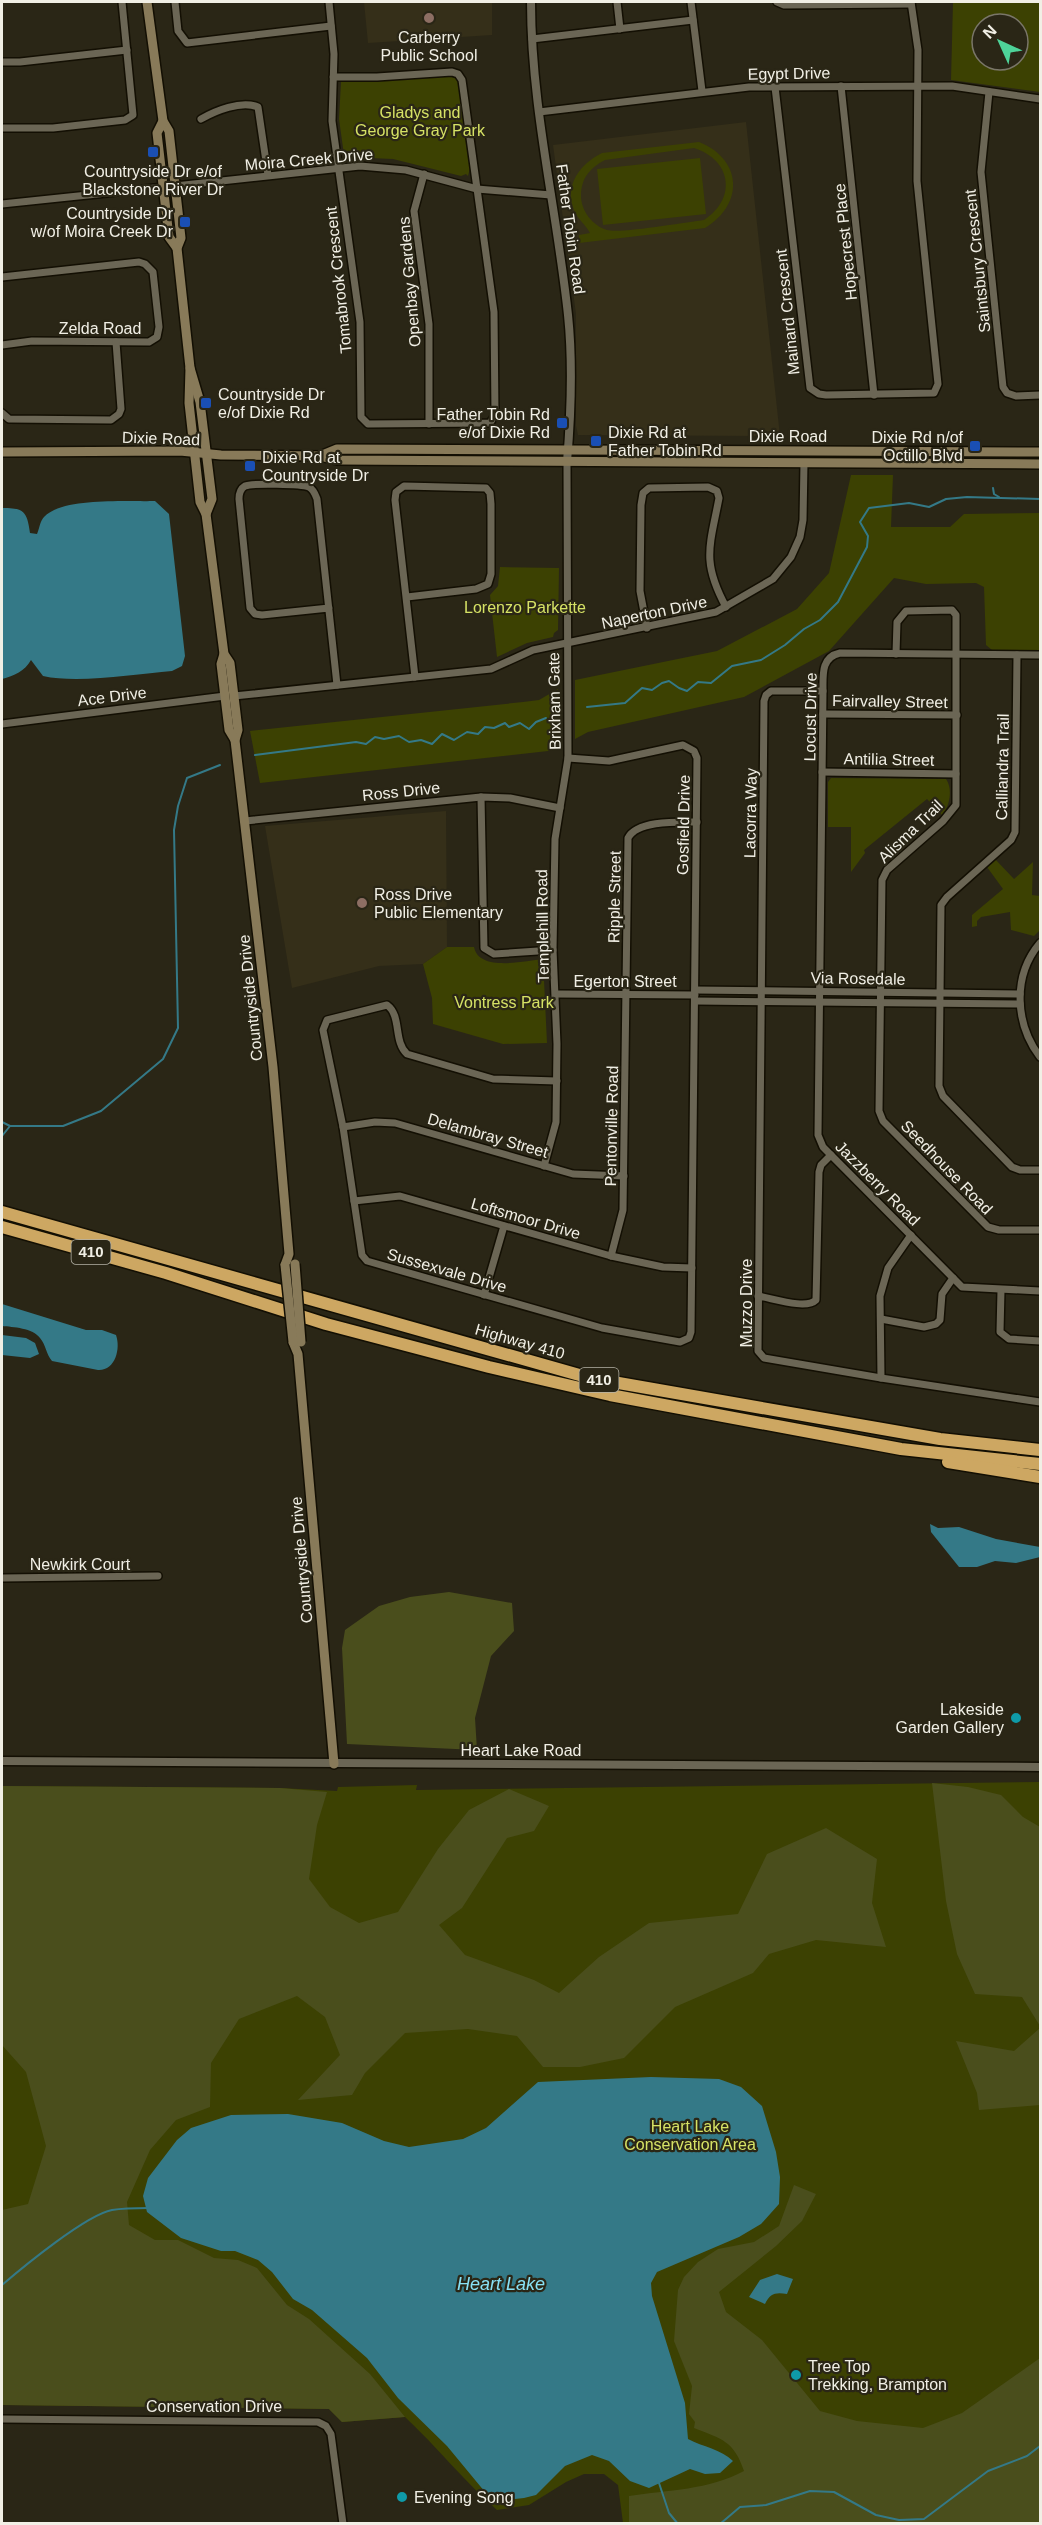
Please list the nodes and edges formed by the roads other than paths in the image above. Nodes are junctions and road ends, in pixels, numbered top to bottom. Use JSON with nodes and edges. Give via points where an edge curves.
{"nodes":[{"id":1,"x":122,"y":2,"type":"edge"},
{"id":2,"x":147,"y":2,"type":"edge"},
{"id":3,"x":175,"y":2,"type":"edge"},
{"id":4,"x":329,"y":2,"type":"edge"},
{"id":5,"x":531,"y":2,"type":"edge"},
{"id":6,"x":617,"y":2,"type":"edge"},
{"id":7,"x":691,"y":2,"type":"edge"},
{"id":8,"x":777,"y":2,"type":"edge"},
{"id":9,"x":911,"y":3,"type":"edge"},
{"id":10,"x":693,"y":20,"type":"junction"},
{"id":11,"x":331,"y":26,"type":"junction"},
{"id":12,"x":620,"y":29,"type":"junction"},
{"id":13,"x":532,"y":39,"type":"junction"},
{"id":14,"x":127,"y":50,"type":"junction"},
{"id":15,"x":2,"y":62,"type":"edge"},
{"id":16,"x":333,"y":77,"type":"junction"},
{"id":17,"x":841,"y":86,"type":"junction"},
{"id":18,"x":918,"y":86,"type":"junction"},
{"id":19,"x":775,"y":87,"type":"junction"},
{"id":20,"x":702,"y":91,"type":"junction"},
{"id":21,"x":988,"y":92,"type":"junction"},
{"id":22,"x":1041,"y":99,"type":"edge"},
{"id":23,"x":539,"y":112,"type":"junction"},
{"id":24,"x":201,"y":119,"type":"dead end"},
{"id":25,"x":164,"y":121,"type":"junction"},
{"id":26,"x":2,"y":128,"type":"edge"},
{"id":27,"x":338,"y":167,"type":"junction"},
{"id":28,"x":424,"y":174,"type":"junction"},
{"id":29,"x":268,"y":176,"type":"junction"},
{"id":30,"x":175,"y":186,"type":"junction"},
{"id":31,"x":164,"y":187,"type":"junction"},
{"id":32,"x":477,"y":189,"type":"junction"},
{"id":33,"x":551,"y":195,"type":"junction"},
{"id":34,"x":2,"y":204,"type":"edge"},
{"id":35,"x":177,"y":248,"type":"junction"},
{"id":36,"x":2,"y":277,"type":"edge"},
{"id":37,"x":116,"y":342,"type":"junction"},
{"id":38,"x":2,"y":345,"type":"edge"},
{"id":39,"x":190,"y":368,"type":"junction"},
{"id":40,"x":874,"y":394,"type":"junction"},
{"id":41,"x":1041,"y":395,"type":"edge"},
{"id":42,"x":2,"y":413,"type":"edge"},
{"id":43,"x":429,"y":424,"type":"junction"},
{"id":44,"x":568,"y":450,"type":"junction"},
{"id":45,"x":2,"y":452,"type":"edge"},
{"id":46,"x":1041,"y":452,"type":"edge"},
{"id":47,"x":194,"y":453,"type":"junction"},
{"id":48,"x":206,"y":454,"type":"junction"},
{"id":49,"x":320,"y":456,"type":"junction"},
{"id":50,"x":567,"y":462,"type":"junction"},
{"id":51,"x":804,"y":463,"type":"junction"},
{"id":52,"x":1041,"y":464,"type":"edge"},
{"id":53,"x":206,"y":514,"type":"junction"},
{"id":54,"x":407,"y":597,"type":"junction"},
{"id":55,"x":726,"y":607,"type":"junction"},
{"id":56,"x":328,"y":608,"type":"junction"},
{"id":57,"x":647,"y":628,"type":"junction"},
{"id":58,"x":567,"y":643,"type":"junction"},
{"id":59,"x":896,"y":654,"type":"junction"},
{"id":60,"x":957,"y":654,"type":"junction"},
{"id":61,"x":1017,"y":655,"type":"junction"},
{"id":62,"x":1041,"y":655,"type":"edge"},
{"id":63,"x":415,"y":677,"type":"junction"},
{"id":64,"x":337,"y":685,"type":"junction"},
{"id":65,"x":823,"y":691,"type":"junction"},
{"id":66,"x":229,"y":696,"type":"junction"},
{"id":67,"x":823,"y":714,"type":"junction"},
{"id":68,"x":957,"y":716,"type":"junction"},
{"id":69,"x":2,"y":724,"type":"edge"},
{"id":70,"x":568,"y":758,"type":"junction"},
{"id":71,"x":822,"y":772,"type":"junction"},
{"id":72,"x":956,"y":774,"type":"junction"},
{"id":73,"x":481,"y":797,"type":"junction"},
{"id":74,"x":560,"y":808,"type":"junction"},
{"id":75,"x":245,"y":821,"type":"junction"},
{"id":76,"x":697,"y":822,"type":"junction"},
{"id":77,"x":1041,"y":943,"type":"edge"},
{"id":78,"x":553,"y":950,"type":"junction"},
{"id":79,"x":761,"y":990,"type":"junction"},
{"id":80,"x":820,"y":991,"type":"junction"},
{"id":81,"x":881,"y":992,"type":"junction"},
{"id":82,"x":940,"y":992,"type":"junction"},
{"id":83,"x":556,"y":994,"type":"junction"},
{"id":84,"x":626,"y":994,"type":"junction"},
{"id":85,"x":1020,"y":994,"type":"junction"},
{"id":86,"x":695,"y":995,"type":"junction"},
{"id":87,"x":761,"y":1001,"type":"junction"},
{"id":88,"x":820,"y":1002,"type":"junction"},
{"id":89,"x":881,"y":1002,"type":"junction"},
{"id":90,"x":940,"y":1003,"type":"junction"},
{"id":91,"x":1020,"y":1004,"type":"junction"},
{"id":92,"x":1041,"y":1057,"type":"edge"},
{"id":93,"x":557,"y":1081,"type":"junction"},
{"id":94,"x":344,"y":1127,"type":"junction"},
{"id":95,"x":831,"y":1155,"type":"junction"},
{"id":96,"x":544,"y":1166,"type":"junction"},
{"id":97,"x":1041,"y":1170,"type":"edge"},
{"id":98,"x":624,"y":1176,"type":"junction"},
{"id":99,"x":354,"y":1201,"type":"junction"},
{"id":100,"x":2,"y":1212,"type":"edge"},
{"id":101,"x":504,"y":1226,"type":"junction"},
{"id":102,"x":2,"y":1227,"type":"edge"},
{"id":103,"x":1041,"y":1230,"type":"edge"},
{"id":104,"x":911,"y":1235,"type":"junction"},
{"id":105,"x":611,"y":1256,"type":"junction"},
{"id":106,"x":692,"y":1268,"type":"junction"},
{"id":107,"x":953,"y":1278,"type":"junction"},
{"id":108,"x":1001,"y":1290,"type":"junction"},
{"id":109,"x":1041,"y":1291,"type":"edge"},
{"id":110,"x":484,"y":1295,"type":"junction"},
{"id":111,"x":758,"y":1296,"type":"junction"},
{"id":112,"x":881,"y":1319,"type":"junction"},
{"id":113,"x":1041,"y":1341,"type":"edge"},
{"id":114,"x":881,"y":1378,"type":"junction"},
{"id":115,"x":1041,"y":1402,"type":"edge"},
{"id":116,"x":940,"y":1439,"type":"junction"},
{"id":117,"x":1041,"y":1442,"type":"edge"},
{"id":118,"x":901,"y":1449,"type":"junction"},
{"id":119,"x":1041,"y":1450,"type":"edge"},
{"id":120,"x":1041,"y":1464,"type":"edge"},
{"id":121,"x":1041,"y":1477,"type":"edge"},
{"id":122,"x":158,"y":1576,"type":"dead end"},
{"id":123,"x":2,"y":1578,"type":"edge"},
{"id":124,"x":2,"y":1761,"type":"edge"},
{"id":125,"x":334,"y":1764,"type":"junction"},
{"id":126,"x":1041,"y":1767,"type":"edge"},
{"id":127,"x":2,"y":2419,"type":"edge"},
{"id":128,"x":343,"y":2523,"type":"edge"}],
"edges":[{"from":1,"to":14,"type":"street"},
{"from":2,"to":25,"type":"main road","name":"Countryside Drive"},
{"from":3,"to":11,"type":"street","via":[[178,31],[187,43]]},
{"from":4,"to":11,"type":"street","name":"Tomabrook Crescent"},
{"from":5,"to":13,"type":"street","name":"Father Tobin Road"},
{"from":6,"to":12,"type":"street"},
{"from":7,"to":10,"type":"street"},
{"from":8,"to":9,"type":"street"},
{"from":9,"to":18,"type":"street","via":[[918,50]]},
{"from":10,"to":12,"type":"street"},
{"from":10,"to":20,"type":"street"},
{"from":11,"to":16,"type":"street","name":"Tomabrook Crescent"},
{"from":12,"to":13,"type":"street"},
{"from":13,"to":23,"type":"street","name":"Father Tobin Road"},
{"from":14,"to":15,"type":"street"},
{"from":14,"to":26,"type":"street","via":[[134,111],[129,119],[60,128]]},
{"from":16,"to":27,"type":"street","name":"Tomabrook Crescent","via":[[332,121]]},
{"from":16,"to":32,"type":"street","via":[[458,74],[463,83]]},
{"from":17,"to":18,"type":"street","name":"Egypt Drive"},
{"from":17,"to":19,"type":"street","name":"Egypt Drive"},
{"from":17,"to":40,"type":"street","name":"Hopecrest Place"},
{"from":18,"to":21,"type":"street","name":"Egypt Drive"},
{"from":18,"to":40,"type":"street","name":"Mainard Crescent","via":[[917,181],[938,386],[927,395]]},
{"from":19,"to":20,"type":"street","name":"Egypt Drive"},
{"from":19,"to":40,"type":"street","name":"Mainard Crescent","via":[[808,384],[819,394]]},
{"from":20,"to":23,"type":"street","name":"Egypt Drive"},
{"from":21,"to":22,"type":"street","name":"Egypt Drive"},
{"from":21,"to":41,"type":"street","name":"Saintsbury Crescent","via":[[981,172],[1003,387],[1016,396]]},
{"from":23,"to":33,"type":"street","name":"Father Tobin Road"},
{"from":24,"to":29,"type":"street","via":[[216,110],[258,107]]},
{"from":25,"to":30,"type":"main road","name":"Countryside Drive","via":[[169,131]]},
{"from":25,"to":31,"type":"main road","name":"Countryside Drive","via":[[157,133]]},
{"from":27,"to":28,"type":"street","name":"Moira Creek Drive","via":[[380,166]]},
{"from":27,"to":29,"type":"street","name":"Moira Creek Drive"},
{"from":27,"to":43,"type":"street","name":"Tomabrook Crescent","via":[[360,322],[361,417],[368,424]]},
{"from":28,"to":32,"type":"street","name":"Moira Creek Drive"},
{"from":28,"to":43,"type":"street","name":"Openbay Gardens","via":[[414,211],[429,324]]},
{"from":29,"to":30,"type":"street","name":"Moira Creek Drive"},
{"from":30,"to":31,"type":"street"},
{"from":30,"to":35,"type":"main road","name":"Countryside Drive","via":[[181,238]]},
{"from":31,"to":34,"type":"street"},
{"from":31,"to":35,"type":"main road","name":"Countryside Drive","via":[[169,237]]},
{"from":32,"to":33,"type":"street","name":"Moira Creek Drive"},
{"from":32,"to":43,"type":"street","name":"Tomabrook Crescent","via":[[495,323],[495,415],[490,423],[484,424]]},
{"from":33,"to":44,"type":"street","name":"Father Tobin Road","via":[[568,318]]},
{"from":35,"to":39,"type":"main road","name":"Countryside Drive"},
{"from":36,"to":37,"type":"street","name":"Zelda Road","via":[[145,264],[153,272],[159,333],[148,342]]},
{"from":37,"to":38,"type":"street","name":"Zelda Road","via":[[32,341]]},
{"from":37,"to":42,"type":"street","via":[[121,409],[115,418],[9,418]]},
{"from":39,"to":47,"type":"main road","name":"Countryside Drive"},
{"from":39,"to":48,"type":"main road","name":"Countryside Drive","via":[[200,402]]},
{"from":44,"to":46,"type":"main road","name":"Dixie Road"},
{"from":44,"to":49,"type":"main road","name":"Dixie Road","via":[[337,449]]},
{"from":44,"to":50,"type":"street","name":"Father Tobin Road"},
{"from":45,"to":47,"type":"main road","name":"Dixie Road"},
{"from":47,"to":48,"type":"main road","name":"Dixie Road"},
{"from":47,"to":53,"type":"main road","name":"Countryside Drive","via":[[200,502]]},
{"from":48,"to":49,"type":"main road","name":"Dixie Road"},
{"from":48,"to":53,"type":"main road","name":"Countryside Drive","via":[[212,499]]},
{"from":49,"to":50,"type":"main road","name":"Dixie Road","via":[[337,460]]},
{"from":50,"to":51,"type":"main road","name":"Dixie Road"},
{"from":50,"to":58,"type":"street"},
{"from":51,"to":52,"type":"main road","name":"Dixie Road"},
{"from":51,"to":55,"type":"street","name":"Naperton Drive","via":[[803,520],[795,549],[773,579]]},
{"from":53,"to":66,"type":"main road","name":"Countryside Drive","via":[[224,654],[221,664]]},
{"from":54,"to":54,"type":"street","via":[[488,584],[491,504],[486,488],[398,488],[395,500]]},
{"from":54,"to":63,"type":"street"},
{"from":55,"to":57,"type":"street","name":"Naperton Drive","via":[[704,616]]},
{"from":55,"to":57,"type":"street","via":[[712,579],[709,559],[717,491],[708,487],[649,488],[642,495],[640,516],[641,599]]},
{"from":56,"to":56,"type":"street","via":[[315,492],[304,486],[244,487],[239,499],[250,608],[262,615]]},
{"from":56,"to":64,"type":"street"},
{"from":57,"to":58,"type":"street","name":"Naperton Drive"},
{"from":58,"to":63,"type":"street","name":"Naperton Drive","via":[[533,650],[492,669]]},
{"from":58,"to":70,"type":"street","name":"Brixham Gate"},
{"from":59,"to":60,"type":"street","name":"Locust Drive"},
{"from":59,"to":60,"type":"street","name":"Alisma Trail","via":[[897,622],[910,609],[952,610],[957,618]]},
{"from":59,"to":65,"type":"street","name":"Locust Drive","via":[[835,654],[824,667]]},
{"from":60,"to":61,"type":"street","name":"Locust Drive"},
{"from":60,"to":68,"type":"street","name":"Alisma Trail"},
{"from":61,"to":62,"type":"street","name":"Locust Drive"},
{"from":61,"to":82,"type":"street","name":"Calliandra Trail","via":[[1015,832],[941,905]]},
{"from":63,"to":64,"type":"street","name":"Naperton Drive"},
{"from":64,"to":66,"type":"street","name":"Naperton Drive"},
{"from":65,"to":67,"type":"street","name":"Locust Drive"},
{"from":65,"to":79,"type":"street","name":"Lacorra Way","via":[[775,691],[765,697]]},
{"from":66,"to":69,"type":"street","name":"Ace Drive"},
{"from":66,"to":75,"type":"main road","name":"Countryside Drive","via":[[229,730],[235,740]]},
{"from":67,"to":68,"type":"street","name":"Fairvalley Street"},
{"from":67,"to":71,"type":"street","name":"Locust Drive"},
{"from":68,"to":72,"type":"street","name":"Alisma Trail"},
{"from":70,"to":74,"type":"street","name":"Templehill Road"},
{"from":70,"to":76,"type":"street","name":"Gosfield Drive","via":[[609,761],[688,747],[698,758]]},
{"from":71,"to":72,"type":"street","name":"Antilia Street"},
{"from":71,"to":80,"type":"street","name":"Locust Drive"},
{"from":72,"to":81,"type":"street","name":"Alisma Trail","via":[[956,805],[883,876]]},
{"from":73,"to":74,"type":"street","name":"Ross Drive","via":[[510,798]]},
{"from":73,"to":75,"type":"street","name":"Ross Drive"},
{"from":73,"to":78,"type":"street","via":[[484,948],[494,954]]},
{"from":74,"to":78,"type":"street","name":"Templehill Road","via":[[555,839]]},
{"from":75,"to":125,"type":"main road","name":"Countryside Drive","bridge":true,"via":[[272,1056]]},
{"from":76,"to":84,"type":"street","name":"Ripple Street","via":[[666,822],[635,829],[628,838]]},
{"from":76,"to":86,"type":"street","name":"Gosfield Drive"},
{"from":77,"to":85,"type":"street","via":[[1025,969]]},
{"from":78,"to":83,"type":"street","name":"Templehill Road"},
{"from":79,"to":80,"type":"street","name":"Via Rosedale"},
{"from":79,"to":86,"type":"street","name":"Via Rosedale"},
{"from":79,"to":87,"type":"street","name":"Muzzo Drive"},
{"from":80,"to":81,"type":"street","name":"Via Rosedale"},
{"from":80,"to":88,"type":"street","name":"Locust Drive"},
{"from":81,"to":82,"type":"street","name":"Via Rosedale"},
{"from":81,"to":89,"type":"street","name":"Alisma Trail"},
{"from":82,"to":85,"type":"street","name":"Via Rosedale"},
{"from":82,"to":90,"type":"street","name":"Calliandra Trail"},
{"from":83,"to":84,"type":"street","name":"Egerton Street"},
{"from":83,"to":93,"type":"street","name":"Templehill Road"},
{"from":84,"to":86,"type":"street","name":"Egerton Street"},
{"from":84,"to":98,"type":"street","name":"Pentonville Road"},
{"from":85,"to":91,"type":"street"},
{"from":86,"to":87,"type":"street","name":"Via Rosedale"},
{"from":86,"to":106,"type":"street","name":"Sussexvale Drive"},
{"from":87,"to":88,"type":"street","name":"Via Rosedale"},
{"from":87,"to":111,"type":"street","name":"Muzzo Drive"},
{"from":88,"to":89,"type":"street","name":"Via Rosedale"},
{"from":88,"to":95,"type":"street","name":"Jazzberry Road","via":[[818,1136]]},
{"from":89,"to":90,"type":"street","name":"Via Rosedale"},
{"from":89,"to":103,"type":"street","name":"Seedhouse Road","via":[[879,1111],[883,1121],[988,1227]]},
{"from":90,"to":91,"type":"street","name":"Via Rosedale"},
{"from":90,"to":97,"type":"street","name":"Calliandra Trail","via":[[941,1093],[1012,1167]]},
{"from":91,"to":92,"type":"street","via":[[1026,1034]]},
{"from":93,"to":94,"type":"street","name":"Sussexvale Drive","via":[[493,1079],[407,1054],[400,1044],[393,1011],[382,1005],[329,1018],[324,1024]]},
{"from":93,"to":96,"type":"street","name":"Templehill Road","via":[[555,1128]]},
{"from":94,"to":96,"type":"street","name":"Delambray Street","via":[[394,1123]]},
{"from":94,"to":99,"type":"street","name":"Sussexvale Drive"},
{"from":95,"to":104,"type":"street","name":"Jazzberry Road"},
{"from":95,"to":111,"type":"street","via":[[819,1172],[816,1300],[805,1305]]},
{"from":96,"to":98,"type":"street","name":"Delambray Street","via":[[578,1175]]},
{"from":98,"to":105,"type":"street","name":"Pentonville Road","via":[[623,1210]]},
{"from":99,"to":101,"type":"street","name":"Loftsmoor Drive","via":[[400,1196]]},
{"from":99,"to":110,"type":"street","name":"Sussexvale Drive","via":[[361,1252],[368,1261]]},
{"from":100,"to":116,"type":"highway","name":"Highway 410","number":"410","via":[[590,1378]]},
{"from":101,"to":105,"type":"street","name":"Loftsmoor Drive"},
{"from":101,"to":110,"type":"street"},
{"from":102,"to":118,"type":"highway","name":"Highway 410","number":"410","via":[[326,1324],[489,1367],[610,1395]]},
{"from":104,"to":107,"type":"street","name":"Jazzberry Road"},
{"from":104,"to":112,"type":"street","via":[[888,1268],[880,1296]]},
{"from":105,"to":106,"type":"street","name":"Loftsmoor Drive","via":[[663,1267]]},
{"from":106,"to":110,"type":"street","name":"Sussexvale Drive","via":[[692,1332],[680,1342],[602,1328]]},
{"from":107,"to":108,"type":"street","name":"Jazzberry Road","via":[[962,1287]]},
{"from":107,"to":112,"type":"street","via":[[942,1294],[940,1320],[936,1324],[924,1327]]},
{"from":108,"to":109,"type":"street","name":"Jazzberry Road"},
{"from":108,"to":113,"type":"street","via":[[1000,1332],[1009,1339]]},
{"from":111,"to":114,"type":"street","name":"Muzzo Drive","via":[[757,1348],[761,1357]]},
{"from":112,"to":114,"type":"street"},
{"from":114,"to":115,"type":"street","name":"Muzzo Drive"},
{"from":116,"to":117,"type":"highway","via":[[958,1434]]},
{"from":116,"to":119,"type":"highway","name":"Highway 410","number":"410"},
{"from":118,"to":120,"type":"highway","name":"Highway 410","number":"410"},
{"from":118,"to":121,"type":"highway","via":[[921,1457]]},
{"from":122,"to":123,"type":"street","name":"Newkirk Court"},
{"from":124,"to":125,"type":"street","name":"Heart Lake Road"},
{"from":125,"to":126,"type":"street","name":"Heart Lake Road"},
{"from":127,"to":128,"type":"street","name":"Conservation Drive","via":[[318,2422],[332,2434]]}]}
